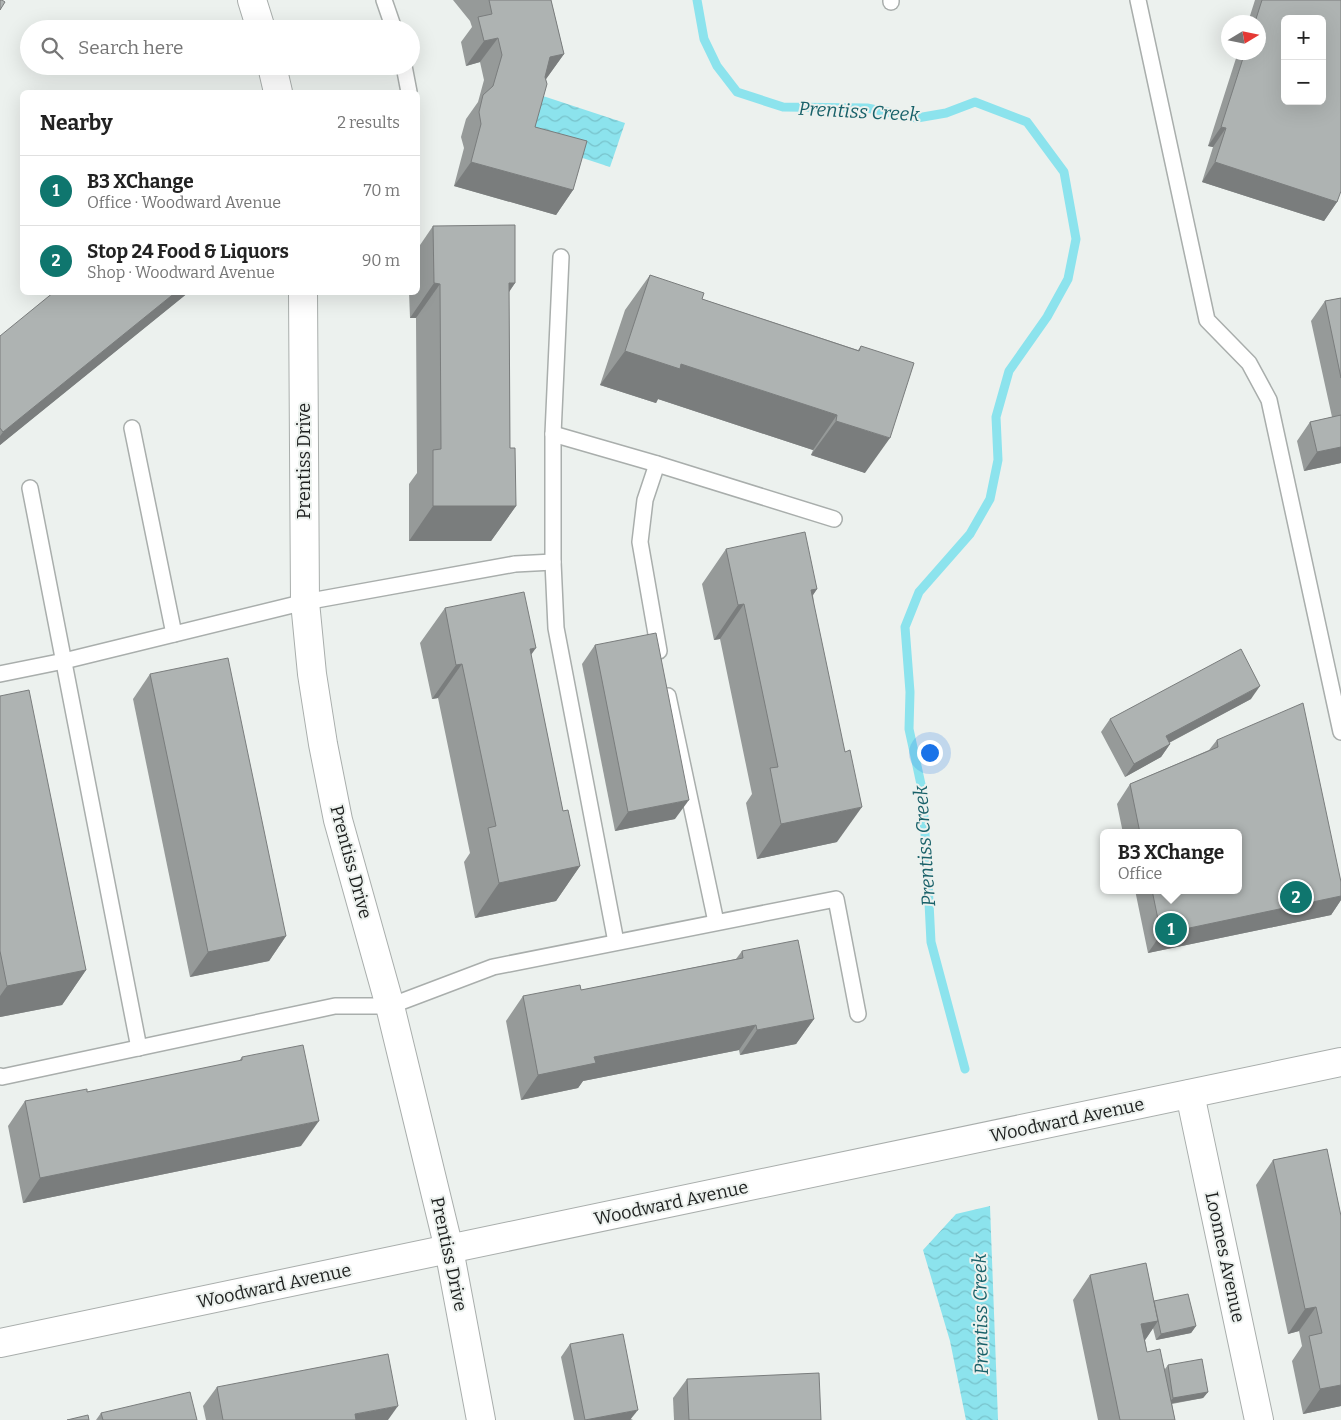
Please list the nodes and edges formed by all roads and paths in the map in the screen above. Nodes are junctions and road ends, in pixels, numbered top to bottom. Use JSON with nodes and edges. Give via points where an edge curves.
{"nodes":[{"id":1,"x":252,"y":0,"type":"edge"},
{"id":2,"x":384,"y":0,"type":"edge"},
{"id":3,"x":1138,"y":0,"type":"edge"},
{"id":4,"x":258,"y":20,"type":"edge"},
{"id":5,"x":391,"y":20,"type":"edge"},
{"id":6,"x":274,"y":75,"type":"edge"},
{"id":7,"x":406,"y":75,"type":"edge"},
{"id":8,"x":278,"y":90,"type":"edge"},
{"id":9,"x":409,"y":90,"type":"edge"},
{"id":10,"x":561,"y":257,"type":"dead end"},
{"id":11,"x":303,"y":295,"type":"edge"},
{"id":12,"x":132,"y":428,"type":"dead end"},
{"id":13,"x":553,"y":434,"type":"junction"},
{"id":14,"x":658,"y":464,"type":"junction"},
{"id":15,"x":30,"y":488,"type":"dead end"},
{"id":16,"x":834,"y":519,"type":"dead end"},
{"id":17,"x":553,"y":562,"type":"junction"},
{"id":18,"x":305,"y":602,"type":"junction"},
{"id":19,"x":174,"y":634,"type":"junction"},
{"id":20,"x":64,"y":661,"type":"junction"},
{"id":21,"x":662,"y":666,"type":"edge"},
{"id":22,"x":0,"y":674,"type":"edge"},
{"id":23,"x":666,"y":685,"type":"edge"},
{"id":24,"x":1341,"y":732,"type":"edge"},
{"id":25,"x":716,"y":922,"type":"junction"},
{"id":26,"x":616,"y":942,"type":"junction"},
{"id":27,"x":390,"y":1006,"type":"junction"},
{"id":28,"x":858,"y":1014,"type":"dead end"},
{"id":29,"x":140,"y":1048,"type":"junction"},
{"id":30,"x":1341,"y":1062,"type":"edge"},
{"id":31,"x":0,"y":1076,"type":"edge"},
{"id":32,"x":1190,"y":1094,"type":"junction"},
{"id":33,"x":449,"y":1249,"type":"junction"},
{"id":34,"x":0,"y":1343,"type":"edge"},
{"id":35,"x":481,"y":1420,"type":"edge"},
{"id":36,"x":1259,"y":1420,"type":"edge"}],
"edges":[{"from":1,"to":4,"type":"street"},
{"from":2,"to":5,"type":"lane"},
{"from":3,"to":24,"type":"lane","via":[[1207,320],[1249,363],[1269,400]]},
{"from":6,"to":8,"type":"street"},
{"from":7,"to":9,"type":"lane"},
{"from":10,"to":13,"type":"lane"},
{"from":11,"to":18,"type":"street","name":"Prentiss Drive"},
{"from":12,"to":19,"type":"lane"},
{"from":13,"to":14,"type":"lane"},
{"from":13,"to":17,"type":"lane"},
{"from":14,"to":16,"type":"lane"},
{"from":14,"to":21,"type":"lane","via":[[645,500],[640,542]]},
{"from":15,"to":20,"type":"lane"},
{"from":17,"to":18,"type":"lane","via":[[514,564]]},
{"from":17,"to":26,"type":"lane","via":[[556,628]]},
{"from":18,"to":19,"type":"lane"},
{"from":18,"to":27,"type":"street","name":"Prentiss Drive","via":[[322,744],[338,820]]},
{"from":19,"to":20,"type":"lane"},
{"from":20,"to":22,"type":"lane"},
{"from":20,"to":29,"type":"lane"},
{"from":23,"to":25,"type":"lane"},
{"from":25,"to":26,"type":"lane"},
{"from":25,"to":28,"type":"lane","via":[[836,899]]},
{"from":26,"to":27,"type":"lane","via":[[493,968]]},
{"from":27,"to":29,"type":"lane","via":[[335,1006]]},
{"from":27,"to":33,"type":"street","name":"Prentiss Drive"},
{"from":29,"to":31,"type":"lane"},
{"from":30,"to":32,"type":"street","name":"Woodward Avenue"},
{"from":32,"to":33,"type":"street","name":"Woodward Avenue"},
{"from":32,"to":36,"type":"street","name":"Loomes Avenue"},
{"from":33,"to":34,"type":"street","name":"Woodward Avenue"},
{"from":33,"to":35,"type":"street","name":"Prentiss Drive"}]}
